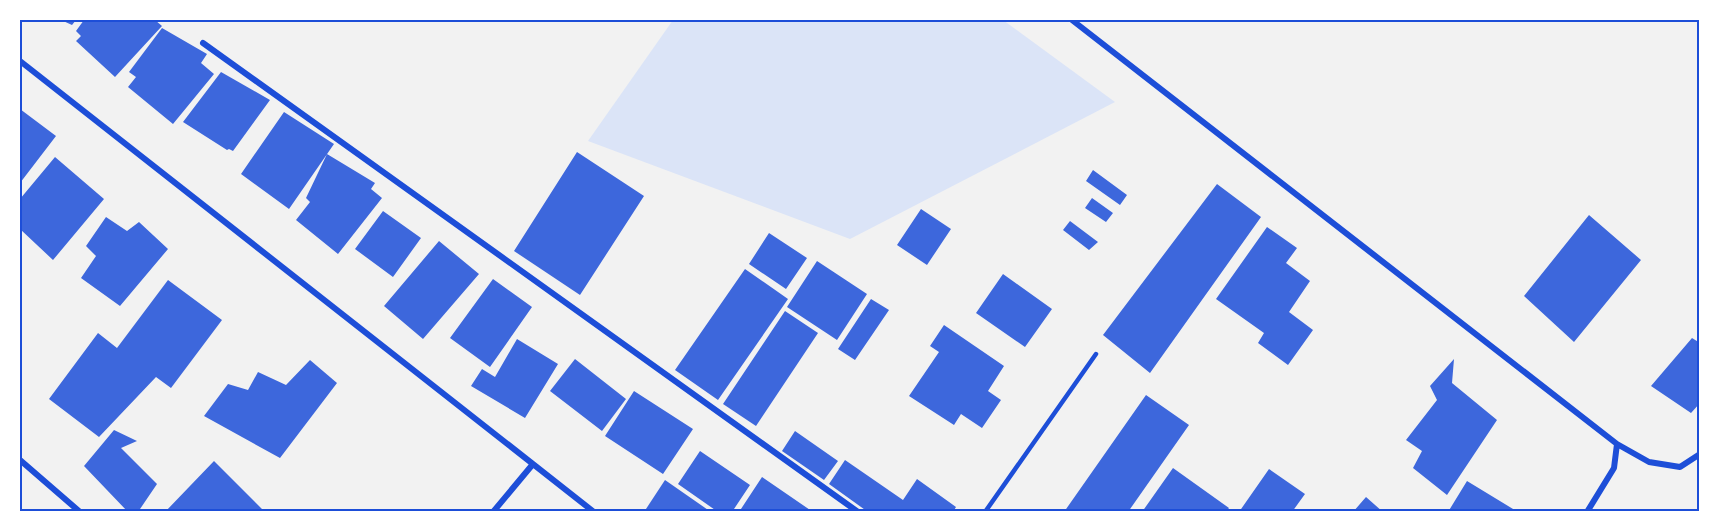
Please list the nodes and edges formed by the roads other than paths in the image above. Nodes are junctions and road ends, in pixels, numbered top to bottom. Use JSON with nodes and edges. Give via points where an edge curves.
{"nodes":[{"id":1,"x":1072,"y":20,"type":"edge"},
{"id":2,"x":203,"y":43,"type":"dead end"},
{"id":3,"x":20,"y":61,"type":"edge"},
{"id":4,"x":1096,"y":354,"type":"dead end"},
{"id":5,"x":1617,"y":444,"type":"junction"},
{"id":6,"x":1700,"y":454,"type":"edge"},
{"id":7,"x":20,"y":461,"type":"edge"},
{"id":8,"x":534,"y":464,"type":"junction"},
{"id":9,"x":80,"y":512,"type":"edge"},
{"id":10,"x":493,"y":512,"type":"edge"},
{"id":11,"x":594,"y":512,"type":"edge"},
{"id":12,"x":858,"y":512,"type":"edge"},
{"id":13,"x":985,"y":512,"type":"edge"},
{"id":14,"x":1587,"y":512,"type":"edge"}],
"edges":[{"from":1,"to":5,"type":"street"},
{"from":2,"to":12,"type":"street"},
{"from":3,"to":8,"type":"street"},
{"from":4,"to":13,"type":"lane"},
{"from":5,"to":6,"type":"street","via":[[1649,462],[1680,467]]},
{"from":5,"to":14,"type":"street","via":[[1614,468]]},
{"from":7,"to":9,"type":"street"},
{"from":8,"to":10,"type":"street"},
{"from":8,"to":11,"type":"street"}]}
